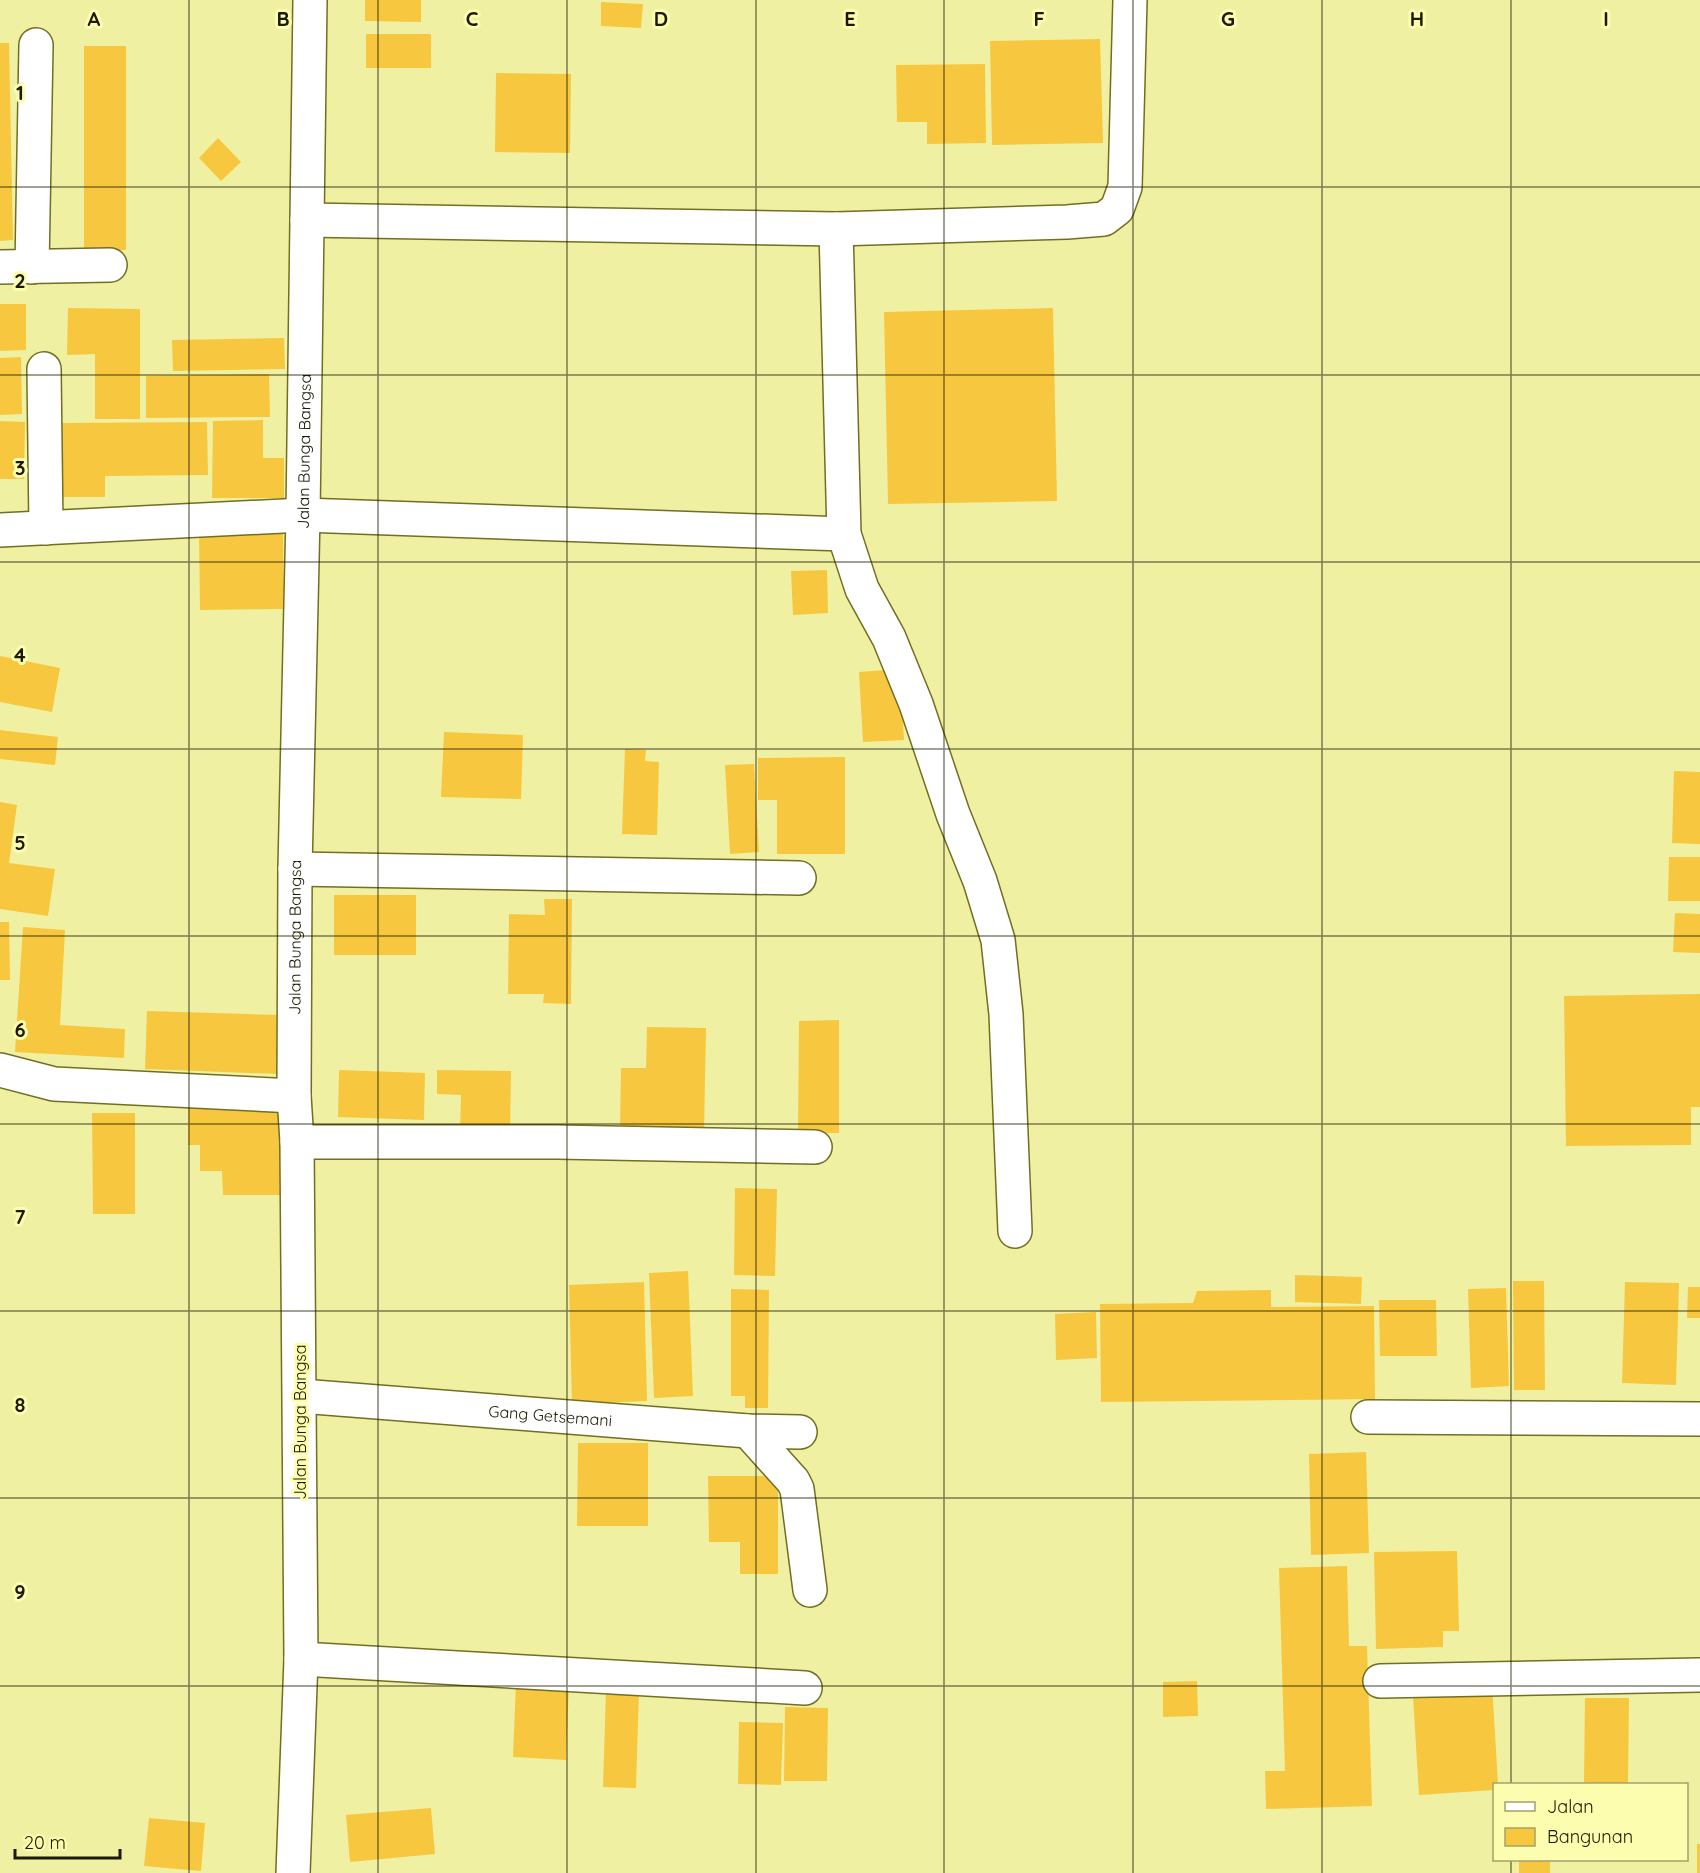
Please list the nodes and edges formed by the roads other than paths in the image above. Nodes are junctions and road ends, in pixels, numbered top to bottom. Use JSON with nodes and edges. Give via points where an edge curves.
{"nodes":[{"id":1,"x":309,"y":0,"type":"edge"},
{"id":2,"x":1130,"y":0,"type":"edge"},
{"id":3,"x":36,"y":45,"type":"dead end"},
{"id":4,"x":308,"y":220,"type":"junction"},
{"id":5,"x":836,"y":229,"type":"junction"},
{"id":6,"x":110,"y":265,"type":"dead end"},
{"id":7,"x":0,"y":267,"type":"edge"},
{"id":8,"x":32,"y":267,"type":"junction"},
{"id":9,"x":44,"y":369,"type":"dead end"},
{"id":10,"x":303,"y":515,"type":"junction"},
{"id":11,"x":46,"y":528,"type":"junction"},
{"id":12,"x":0,"y":530,"type":"edge"},
{"id":13,"x":844,"y":534,"type":"junction"},
{"id":14,"x":295,"y":869,"type":"junction"},
{"id":15,"x":799,"y":878,"type":"dead end"},
{"id":16,"x":0,"y":1070,"type":"edge"},
{"id":17,"x":294,"y":1096,"type":"junction"},
{"id":18,"x":297,"y":1142,"type":"junction"},
{"id":19,"x":815,"y":1146,"type":"dead end"},
{"id":20,"x":1015,"y":1231,"type":"dead end"},
{"id":21,"x":301,"y":1396,"type":"junction"},
{"id":22,"x":1368,"y":1417,"type":"dead end"},
{"id":23,"x":1700,"y":1419,"type":"edge"},
{"id":24,"x":748,"y":1431,"type":"junction"},
{"id":25,"x":800,"y":1432,"type":"dead end"},
{"id":26,"x":810,"y":1590,"type":"dead end"},
{"id":27,"x":301,"y":1659,"type":"junction"},
{"id":28,"x":1700,"y":1675,"type":"edge"},
{"id":29,"x":1380,"y":1681,"type":"dead end"},
{"id":30,"x":805,"y":1688,"type":"dead end"},
{"id":31,"x":293,"y":1873,"type":"edge"}],
"edges":[{"from":1,"to":4,"type":"street","name":"Jalan Bunga Bangsa"},
{"from":2,"to":5,"type":"street","via":[[1125,187],[1117,209],[1104,219],[1067,222]]},
{"from":3,"to":8,"type":"street"},
{"from":4,"to":5,"type":"street"},
{"from":4,"to":10,"type":"street","name":"Jalan Bunga Bangsa"},
{"from":5,"to":13,"type":"street"},
{"from":6,"to":8,"type":"street"},
{"from":7,"to":8,"type":"street"},
{"from":9,"to":11,"type":"street"},
{"from":10,"to":11,"type":"street"},
{"from":10,"to":13,"type":"street"},
{"from":10,"to":14,"type":"street","name":"Jalan Bunga Bangsa"},
{"from":11,"to":12,"type":"street"},
{"from":13,"to":20,"type":"street","via":[[862,589],[889,638],[916,704],[998,940],[1006,1014]]},
{"from":14,"to":15,"type":"street"},
{"from":14,"to":17,"type":"street","name":"Jalan Bunga Bangsa"},
{"from":16,"to":17,"type":"street","via":[[66,1085]]},
{"from":17,"to":18,"type":"street","name":"Jalan Bunga Bangsa"},
{"from":18,"to":19,"type":"street"},
{"from":18,"to":21,"type":"street","name":"Jalan Bunga Bangsa"},
{"from":21,"to":24,"type":"street","name":"Gang Getsemani"},
{"from":21,"to":27,"type":"street","name":"Jalan Bunga Bangsa"},
{"from":22,"to":23,"type":"street"},
{"from":24,"to":25,"type":"street","name":"Gang Getsemani"},
{"from":24,"to":26,"type":"street","via":[[797,1489]]},
{"from":27,"to":30,"type":"street"},
{"from":27,"to":31,"type":"street","name":"Jalan Bunga Bangsa"},
{"from":28,"to":29,"type":"street"}]}
